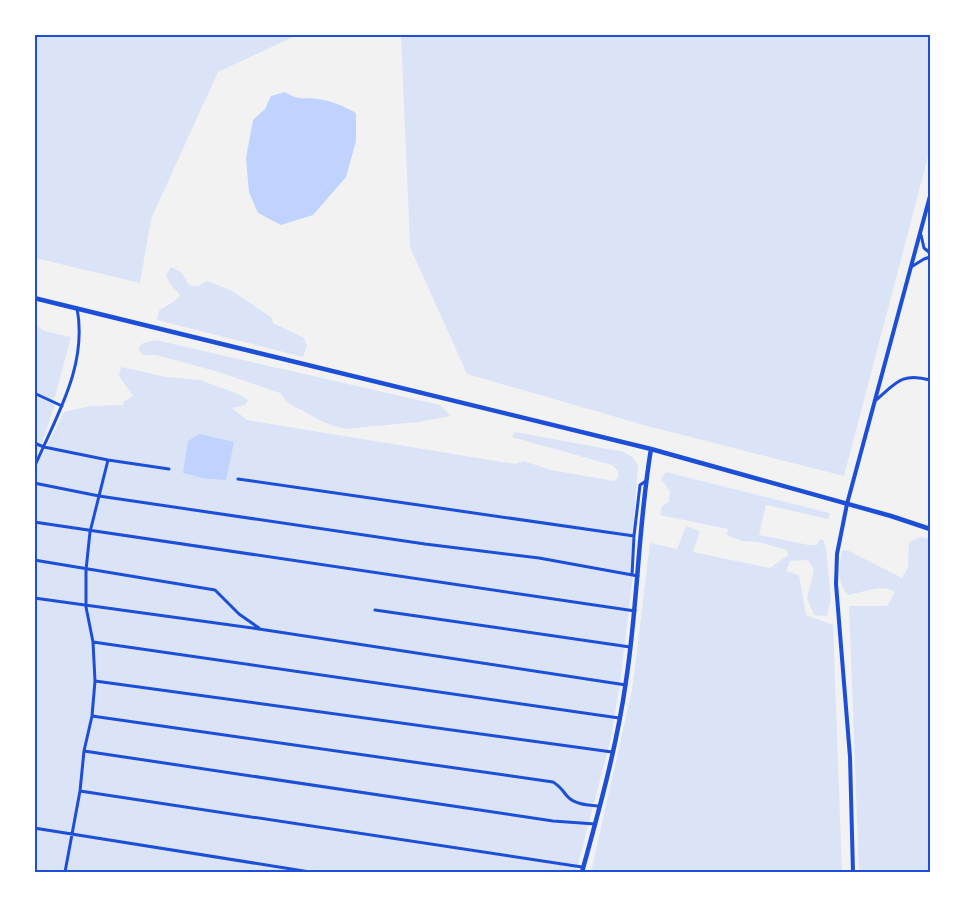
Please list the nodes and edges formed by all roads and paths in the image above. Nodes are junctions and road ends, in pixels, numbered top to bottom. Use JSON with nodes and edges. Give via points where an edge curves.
{"nodes":[{"id":1,"x":930,"y":196,"type":"edge"},
{"id":2,"x":921,"y":233,"type":"junction"},
{"id":3,"x":930,"y":255,"type":"edge"},
{"id":4,"x":911,"y":267,"type":"junction"},
{"id":5,"x":34,"y":298,"type":"edge"},
{"id":6,"x":77,"y":308,"type":"junction"},
{"id":7,"x":930,"y":380,"type":"edge"},
{"id":8,"x":34,"y":393,"type":"edge"},
{"id":9,"x":876,"y":400,"type":"junction"},
{"id":10,"x":62,"y":406,"type":"junction"},
{"id":11,"x":34,"y":443,"type":"edge"},
{"id":12,"x":44,"y":447,"type":"junction"},
{"id":13,"x":651,"y":449,"type":"junction"},
{"id":14,"x":108,"y":460,"type":"junction"},
{"id":15,"x":34,"y":468,"type":"edge"},
{"id":16,"x":169,"y":469,"type":"dead end"},
{"id":17,"x":238,"y":479,"type":"dead end"},
{"id":18,"x":646,"y":481,"type":"junction"},
{"id":19,"x":34,"y":483,"type":"edge"},
{"id":20,"x":99,"y":496,"type":"junction"},
{"id":21,"x":848,"y":504,"type":"junction"},
{"id":22,"x":34,"y":522,"type":"edge"},
{"id":23,"x":930,"y":529,"type":"edge"},
{"id":24,"x":90,"y":532,"type":"junction"},
{"id":25,"x":634,"y":537,"type":"junction"},
{"id":26,"x":34,"y":560,"type":"edge"},
{"id":27,"x":86,"y":570,"type":"junction"},
{"id":28,"x":635,"y":575,"type":"junction"},
{"id":29,"x":34,"y":598,"type":"edge"},
{"id":30,"x":86,"y":607,"type":"junction"},
{"id":31,"x":375,"y":610,"type":"dead end"},
{"id":32,"x":635,"y":611,"type":"junction"},
{"id":33,"x":259,"y":629,"type":"junction"},
{"id":34,"x":93,"y":642,"type":"junction"},
{"id":35,"x":630,"y":647,"type":"junction"},
{"id":36,"x":95,"y":681,"type":"junction"},
{"id":37,"x":626,"y":684,"type":"junction"},
{"id":38,"x":92,"y":716,"type":"junction"},
{"id":39,"x":619,"y":718,"type":"junction"},
{"id":40,"x":84,"y":751,"type":"junction"},
{"id":41,"x":612,"y":752,"type":"junction"},
{"id":42,"x":80,"y":790,"type":"junction"},
{"id":43,"x":599,"y":806,"type":"junction"},
{"id":44,"x":595,"y":824,"type":"junction"},
{"id":45,"x":34,"y":828,"type":"edge"},
{"id":46,"x":72,"y":834,"type":"junction"},
{"id":47,"x":583,"y":870,"type":"edge"},
{"id":48,"x":65,"y":873,"type":"edge"},
{"id":49,"x":309,"y":873,"type":"edge"},
{"id":50,"x":853,"y":873,"type":"edge"}],
"edges":[{"from":1,"to":2,"type":"street"},
{"from":2,"to":3,"type":"street"},
{"from":2,"to":4,"type":"street"},
{"from":3,"to":4,"type":"street"},
{"from":4,"to":9,"type":"street"},
{"from":5,"to":6,"type":"main road"},
{"from":6,"to":10,"type":"street","via":[[81,342]]},
{"from":6,"to":13,"type":"main road"},
{"from":7,"to":9,"type":"street","via":[[910,376],[901,379]]},
{"from":8,"to":10,"type":"street"},
{"from":9,"to":21,"type":"street"},
{"from":10,"to":12,"type":"street"},
{"from":11,"to":12,"type":"street"},
{"from":12,"to":14,"type":"street"},
{"from":12,"to":15,"type":"street"},
{"from":13,"to":18,"type":"main road"},
{"from":13,"to":21,"type":"main road"},
{"from":14,"to":16,"type":"street"},
{"from":14,"to":20,"type":"street"},
{"from":17,"to":25,"type":"street"},
{"from":18,"to":25,"type":"street","via":[[640,485]]},
{"from":18,"to":28,"type":"main road"},
{"from":19,"to":20,"type":"street"},
{"from":20,"to":24,"type":"street"},
{"from":20,"to":28,"type":"street"},
{"from":21,"to":23,"type":"main road"},
{"from":21,"to":50,"type":"street","via":[[837,554],[836,584],[850,757]]},
{"from":22,"to":24,"type":"street"},
{"from":24,"to":27,"type":"street"},
{"from":24,"to":32,"type":"street"},
{"from":25,"to":28,"type":"street"},
{"from":26,"to":27,"type":"street"},
{"from":27,"to":30,"type":"street"},
{"from":27,"to":33,"type":"street","via":[[215,590]]},
{"from":28,"to":32,"type":"main road"},
{"from":29,"to":30,"type":"street"},
{"from":30,"to":33,"type":"street"},
{"from":30,"to":34,"type":"street"},
{"from":31,"to":35,"type":"street"},
{"from":32,"to":35,"type":"main road"},
{"from":33,"to":37,"type":"street"},
{"from":34,"to":36,"type":"street"},
{"from":34,"to":39,"type":"street"},
{"from":35,"to":37,"type":"main road"},
{"from":36,"to":38,"type":"street"},
{"from":36,"to":41,"type":"street"},
{"from":37,"to":39,"type":"main road"},
{"from":38,"to":40,"type":"street"},
{"from":38,"to":43,"type":"street","via":[[553,782],[581,805]]},
{"from":39,"to":41,"type":"main road"},
{"from":40,"to":42,"type":"street"},
{"from":40,"to":44,"type":"street"},
{"from":41,"to":43,"type":"main road"},
{"from":42,"to":46,"type":"street"},
{"from":42,"to":47,"type":"street"},
{"from":43,"to":44,"type":"main road"},
{"from":44,"to":47,"type":"main road"},
{"from":45,"to":46,"type":"street"},
{"from":46,"to":48,"type":"street"},
{"from":46,"to":49,"type":"street"}]}
